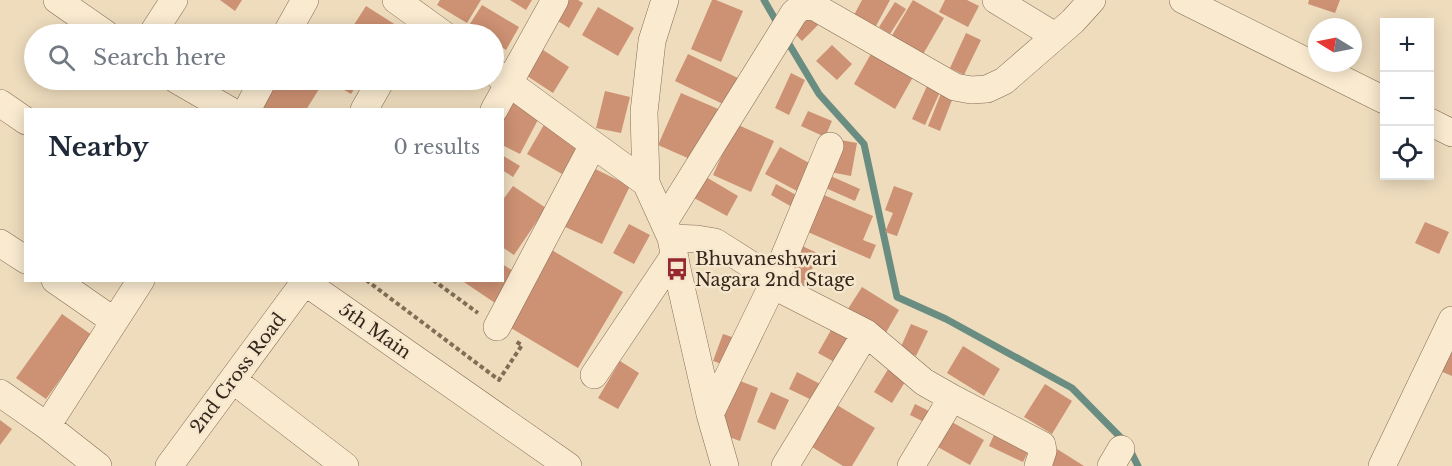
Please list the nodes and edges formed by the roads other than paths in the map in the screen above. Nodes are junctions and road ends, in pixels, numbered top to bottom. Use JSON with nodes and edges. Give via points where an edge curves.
{"nodes":[{"id":1,"x":174,"y":0,"type":"edge"},
{"id":2,"x":305,"y":0,"type":"edge"},
{"id":3,"x":555,"y":0,"type":"edge"},
{"id":4,"x":665,"y":0,"type":"edge"},
{"id":5,"x":996,"y":0,"type":"edge"},
{"id":6,"x":1092,"y":0,"type":"edge"},
{"id":7,"x":1182,"y":0,"type":"edge"},
{"id":8,"x":69,"y":4,"type":"edge"},
{"id":9,"x":412,"y":12,"type":"edge"},
{"id":10,"x":94,"y":24,"type":"edge"},
{"id":11,"x":158,"y":24,"type":"edge"},
{"id":12,"x":292,"y":24,"type":"edge"},
{"id":13,"x":429,"y":24,"type":"edge"},
{"id":14,"x":1055,"y":36,"type":"junction"},
{"id":15,"x":504,"y":74,"type":"edge"},
{"id":16,"x":504,"y":80,"type":"edge"},
{"id":17,"x":194,"y":90,"type":"edge"},
{"id":18,"x":257,"y":90,"type":"edge"},
{"id":19,"x":375,"y":90,"type":"edge"},
{"id":20,"x":498,"y":90,"type":"edge"},
{"id":21,"x":1380,"y":98,"type":"edge"},
{"id":22,"x":0,"y":103,"type":"edge"},
{"id":23,"x":226,"y":108,"type":"edge"},
{"id":24,"x":248,"y":108,"type":"edge"},
{"id":25,"x":365,"y":108,"type":"edge"},
{"id":26,"x":494,"y":108,"type":"edge"},
{"id":27,"x":24,"y":120,"type":"edge"},
{"id":28,"x":1434,"y":124,"type":"edge"},
{"id":29,"x":1452,"y":133,"type":"edge"},
{"id":30,"x":593,"y":146,"type":"junction"},
{"id":31,"x":830,"y":146,"type":"dead end"},
{"id":32,"x":646,"y":183,"type":"junction"},
{"id":33,"x":670,"y":239,"type":"junction"},
{"id":34,"x":0,"y":243,"type":"edge"},
{"id":35,"x":24,"y":259,"type":"edge"},
{"id":36,"x":58,"y":282,"type":"edge"},
{"id":37,"x":140,"y":282,"type":"edge"},
{"id":38,"x":305,"y":282,"type":"edge"},
{"id":39,"x":307,"y":282,"type":"edge"},
{"id":40,"x":773,"y":284,"type":"junction"},
{"id":41,"x":1452,"y":320,"type":"edge"},
{"id":42,"x":114,"y":321,"type":"junction"},
{"id":43,"x":497,"y":327,"type":"dead end"},
{"id":44,"x":866,"y":333,"type":"junction"},
{"id":45,"x":594,"y":375,"type":"dead end"},
{"id":46,"x":233,"y":380,"type":"junction"},
{"id":47,"x":0,"y":393,"type":"edge"},
{"id":48,"x":952,"y":398,"type":"junction"},
{"id":49,"x":710,"y":414,"type":"junction"},
{"id":50,"x":47,"y":426,"type":"junction"},
{"id":51,"x":98,"y":466,"type":"edge"},
{"id":52,"x":169,"y":466,"type":"edge"},
{"id":53,"x":345,"y":466,"type":"edge"},
{"id":54,"x":568,"y":466,"type":"edge"},
{"id":55,"x":725,"y":466,"type":"edge"},
{"id":56,"x":785,"y":466,"type":"edge"},
{"id":57,"x":911,"y":466,"type":"edge"},
{"id":58,"x":1038,"y":466,"type":"edge"},
{"id":59,"x":1382,"y":466,"type":"edge"}],
"edges":[{"from":1,"to":11,"type":"street"},
{"from":2,"to":12,"type":"street"},
{"from":3,"to":15,"type":"street"},
{"from":4,"to":32,"type":"street","via":[[652,41],[644,112]]},
{"from":5,"to":14,"type":"street"},
{"from":6,"to":14,"type":"street"},
{"from":7,"to":21,"type":"street"},
{"from":8,"to":10,"type":"street"},
{"from":9,"to":13,"type":"street"},
{"from":14,"to":33,"type":"street","via":[[1004,81],[987,89],[971,90],[955,87],[815,7],[802,6],[782,31]]},
{"from":16,"to":30,"type":"street"},
{"from":17,"to":23,"type":"street"},
{"from":18,"to":24,"type":"street"},
{"from":19,"to":25,"type":"street"},
{"from":20,"to":26,"type":"street"},
{"from":22,"to":27,"type":"street"},
{"from":28,"to":29,"type":"street"},
{"from":30,"to":32,"type":"street"},
{"from":30,"to":43,"type":"street"},
{"from":31,"to":40,"type":"street"},
{"from":32,"to":33,"type":"street"},
{"from":33,"to":40,"type":"street","via":[[715,242]]},
{"from":33,"to":45,"type":"street"},
{"from":33,"to":49,"type":"street"},
{"from":34,"to":35,"type":"street"},
{"from":36,"to":42,"type":"street"},
{"from":37,"to":42,"type":"street"},
{"from":38,"to":46,"type":"street","name":"2nd Cross Road"},
{"from":39,"to":54,"type":"street","name":"5th Main"},
{"from":40,"to":44,"type":"street"},
{"from":40,"to":49,"type":"street"},
{"from":41,"to":59,"type":"street"},
{"from":42,"to":50,"type":"street"},
{"from":44,"to":48,"type":"street","via":[[924,382]]},
{"from":44,"to":56,"type":"street"},
{"from":46,"to":52,"type":"street","name":"2nd Cross Road"},
{"from":46,"to":53,"type":"street"},
{"from":47,"to":50,"type":"street"},
{"from":48,"to":57,"type":"street"},
{"from":48,"to":58,"type":"street","via":[[1042,445]]},
{"from":49,"to":55,"type":"street"},
{"from":50,"to":51,"type":"street"}]}
